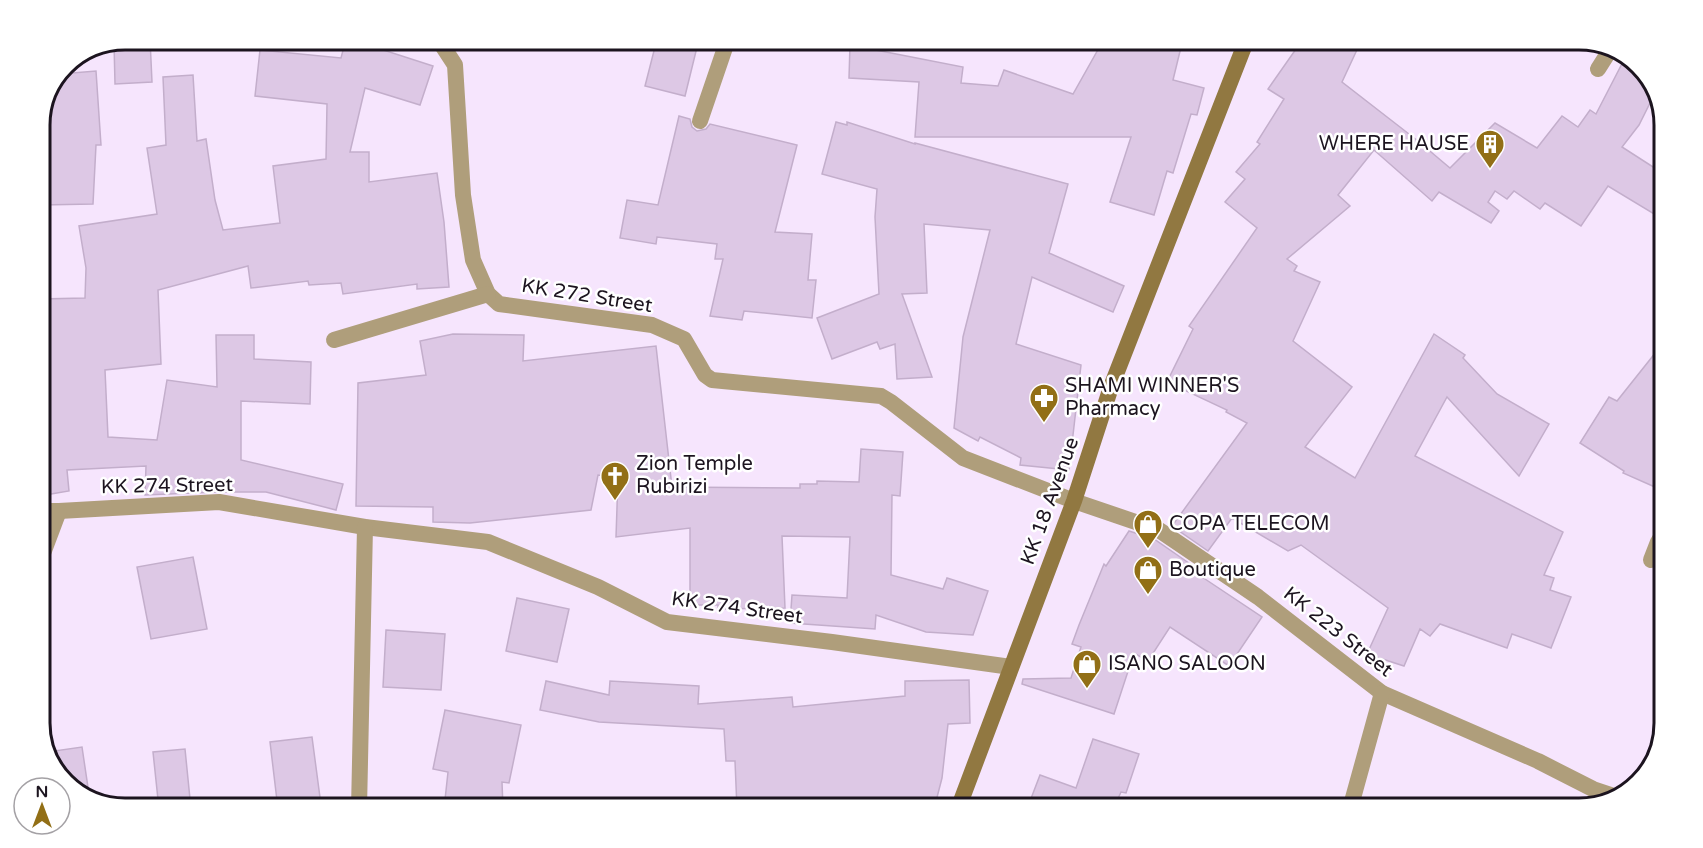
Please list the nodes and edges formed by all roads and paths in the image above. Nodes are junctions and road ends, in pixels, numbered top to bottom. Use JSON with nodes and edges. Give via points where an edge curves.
{"nodes":[{"id":1,"x":445,"y":50,"type":"edge"},
{"id":2,"x":724,"y":50,"type":"edge"},
{"id":3,"x":1243,"y":50,"type":"edge"},
{"id":4,"x":1607,"y":55,"type":"edge"},
{"id":5,"x":1598,"y":69,"type":"dead end"},
{"id":6,"x":700,"y":121,"type":"dead end"},
{"id":7,"x":488,"y":294,"type":"junction"},
{"id":8,"x":334,"y":340,"type":"dead end"},
{"id":9,"x":1074,"y":501,"type":"junction"},
{"id":10,"x":50,"y":511,"type":"edge"},
{"id":11,"x":59,"y":511,"type":"junction"},
{"id":12,"x":365,"y":527,"type":"junction"},
{"id":13,"x":50,"y":535,"type":"edge"},
{"id":14,"x":1654,"y":553,"type":"edge"},
{"id":15,"x":1651,"y":560,"type":"dead end"},
{"id":16,"x":1011,"y":668,"type":"junction"},
{"id":17,"x":1382,"y":693,"type":"junction"},
{"id":18,"x":1606,"y":793,"type":"edge"},
{"id":19,"x":359,"y":798,"type":"edge"},
{"id":20,"x":962,"y":798,"type":"edge"},
{"id":21,"x":1353,"y":798,"type":"edge"}],
"edges":[{"from":1,"to":7,"type":"street","via":[[455,64],[463,195],[472,260]]},
{"from":2,"to":6,"type":"street"},
{"from":3,"to":9,"type":"main road","name":"KK 18 Avenue","via":[[1111,387]]},
{"from":4,"to":5,"type":"street"},
{"from":7,"to":8,"type":"street"},
{"from":7,"to":9,"type":"street","name":"KK 272 Street","via":[[499,303],[652,325],[684,339],[712,380],[881,396],[963,458]]},
{"from":9,"to":16,"type":"main road","name":"KK 18 Avenue"},
{"from":9,"to":17,"type":"street","name":"KK 223 Street","via":[[1159,530],[1258,597]]},
{"from":10,"to":11,"type":"street","name":"KK 274 Street"},
{"from":11,"to":12,"type":"street","name":"KK 274 Street","via":[[219,502]]},
{"from":11,"to":13,"type":"street"},
{"from":12,"to":16,"type":"street","name":"KK 274 Street","via":[[488,542],[598,587],[667,622]]},
{"from":12,"to":19,"type":"street"},
{"from":14,"to":15,"type":"street"},
{"from":16,"to":20,"type":"main road","name":"KK 18 Avenue"},
{"from":17,"to":18,"type":"street","name":"KK 223 Street"},
{"from":17,"to":21,"type":"street"}]}
